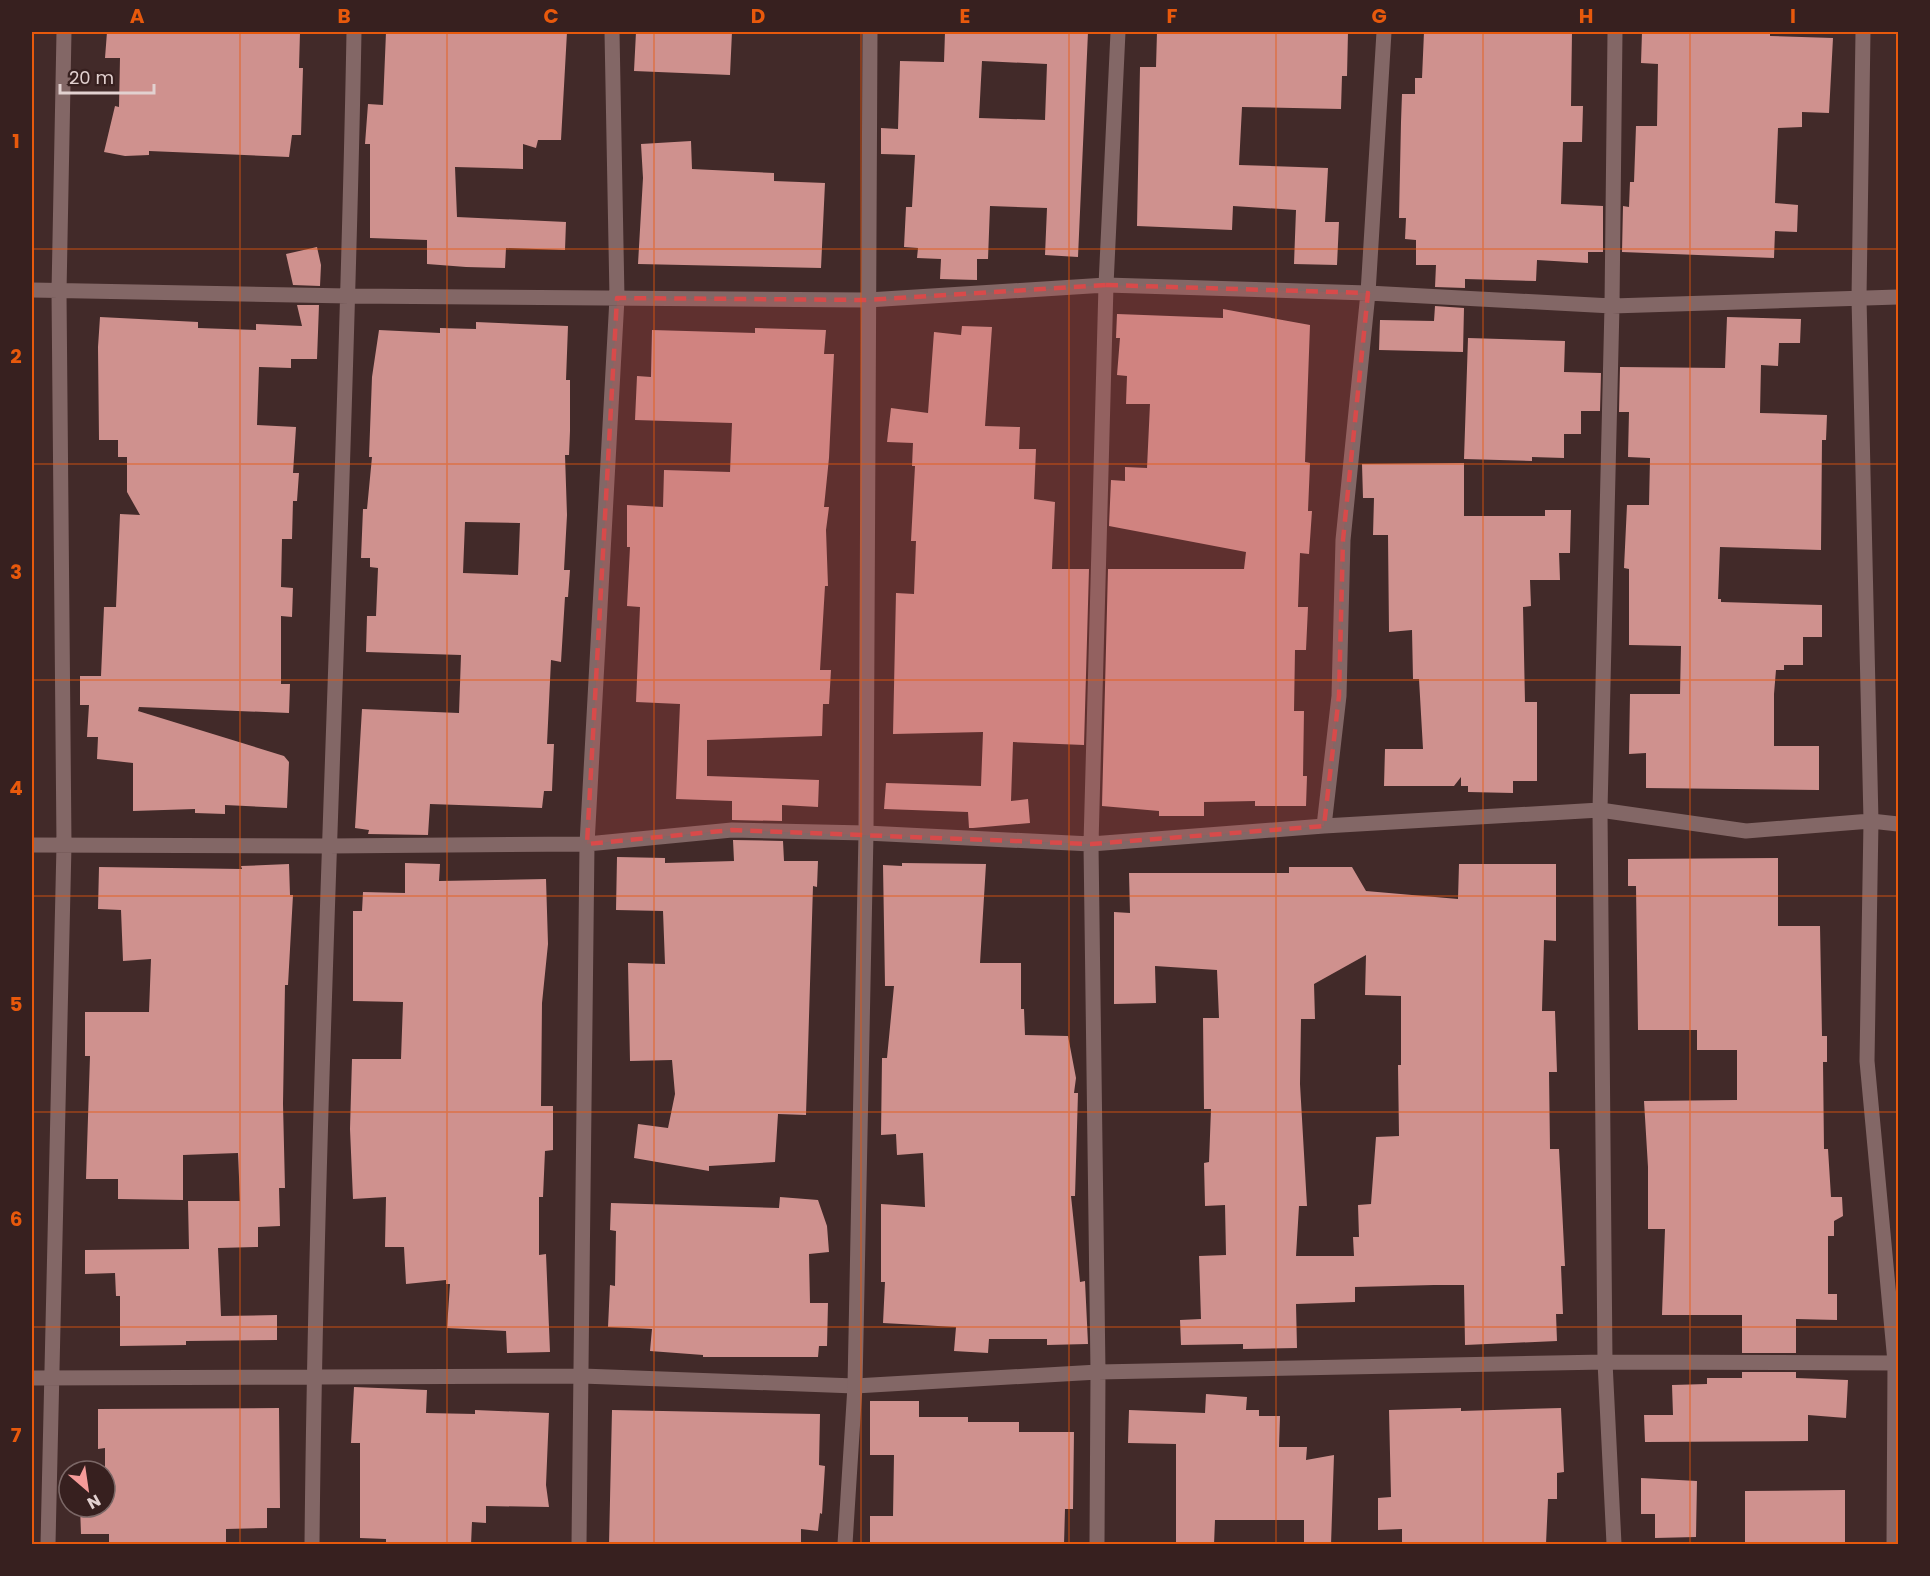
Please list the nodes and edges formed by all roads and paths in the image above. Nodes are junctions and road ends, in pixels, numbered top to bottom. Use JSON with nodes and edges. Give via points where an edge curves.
{"nodes":[{"id":1,"x":64,"y":32,"type":"edge"},
{"id":2,"x":354,"y":32,"type":"edge"},
{"id":3,"x":612,"y":32,"type":"edge"},
{"id":4,"x":870,"y":32,"type":"edge"},
{"id":5,"x":1118,"y":32,"type":"edge"},
{"id":6,"x":1384,"y":32,"type":"edge"},
{"id":7,"x":1615,"y":32,"type":"edge"},
{"id":8,"x":1863,"y":32,"type":"edge"},
{"id":9,"x":1106,"y":285,"type":"junction"},
{"id":10,"x":32,"y":290,"type":"edge"},
{"id":11,"x":59,"y":291,"type":"junction"},
{"id":12,"x":1368,"y":293,"type":"junction"},
{"id":13,"x":349,"y":296,"type":"junction"},
{"id":14,"x":1899,"y":297,"type":"edge"},
{"id":15,"x":616,"y":298,"type":"junction"},
{"id":16,"x":1859,"y":298,"type":"junction"},
{"id":17,"x":868,"y":300,"type":"junction"},
{"id":18,"x":1612,"y":306,"type":"junction"},
{"id":19,"x":1600,"y":810,"type":"junction"},
{"id":20,"x":1871,"y":821,"type":"junction"},
{"id":21,"x":1899,"y":824,"type":"edge"},
{"id":22,"x":1324,"y":826,"type":"junction"},
{"id":23,"x":866,"y":833,"type":"junction"},
{"id":24,"x":587,"y":843,"type":"junction"},
{"id":25,"x":1091,"y":844,"type":"junction"},
{"id":26,"x":32,"y":845,"type":"edge"},
{"id":27,"x":64,"y":845,"type":"junction"},
{"id":28,"x":328,"y":846,"type":"junction"},
{"id":29,"x":1605,"y":1362,"type":"junction"},
{"id":30,"x":1897,"y":1362,"type":"edge"},
{"id":31,"x":1098,"y":1372,"type":"junction"},
{"id":32,"x":582,"y":1376,"type":"junction"},
{"id":33,"x":32,"y":1378,"type":"edge"},
{"id":34,"x":52,"y":1378,"type":"junction"},
{"id":35,"x":314,"y":1378,"type":"junction"},
{"id":36,"x":855,"y":1386,"type":"junction"},
{"id":37,"x":48,"y":1545,"type":"edge"},
{"id":38,"x":312,"y":1545,"type":"edge"},
{"id":39,"x":579,"y":1545,"type":"edge"},
{"id":40,"x":845,"y":1545,"type":"edge"},
{"id":41,"x":1097,"y":1545,"type":"edge"},
{"id":42,"x":1614,"y":1545,"type":"edge"},
{"id":43,"x":1894,"y":1545,"type":"edge"}],
"edges":[{"from":1,"to":11,"type":"street"},
{"from":2,"to":13,"type":"street"},
{"from":3,"to":15,"type":"street"},
{"from":4,"to":17,"type":"street"},
{"from":5,"to":9,"type":"street"},
{"from":6,"to":12,"type":"street"},
{"from":7,"to":18,"type":"street"},
{"from":8,"to":16,"type":"street"},
{"from":9,"to":12,"type":"street"},
{"from":9,"to":17,"type":"street"},
{"from":9,"to":25,"type":"street"},
{"from":10,"to":11,"type":"street"},
{"from":11,"to":13,"type":"street"},
{"from":11,"to":27,"type":"street"},
{"from":12,"to":18,"type":"street"},
{"from":12,"to":22,"type":"street","via":[[1342,540],[1339,696]]},
{"from":13,"to":15,"type":"street"},
{"from":13,"to":28,"type":"street"},
{"from":14,"to":16,"type":"street"},
{"from":15,"to":17,"type":"street"},
{"from":15,"to":24,"type":"street"},
{"from":16,"to":18,"type":"street"},
{"from":16,"to":20,"type":"street"},
{"from":17,"to":23,"type":"street"},
{"from":18,"to":19,"type":"street"},
{"from":19,"to":20,"type":"street","via":[[1746,831]]},
{"from":19,"to":22,"type":"street"},
{"from":19,"to":29,"type":"street"},
{"from":20,"to":21,"type":"street"},
{"from":20,"to":30,"type":"street","via":[[1867,1061]]},
{"from":22,"to":25,"type":"street"},
{"from":23,"to":24,"type":"street","via":[[732,830]]},
{"from":23,"to":25,"type":"street"},
{"from":23,"to":36,"type":"street"},
{"from":24,"to":28,"type":"street"},
{"from":24,"to":32,"type":"street"},
{"from":25,"to":31,"type":"street"},
{"from":26,"to":27,"type":"street"},
{"from":27,"to":28,"type":"street"},
{"from":27,"to":34,"type":"street"},
{"from":28,"to":35,"type":"street"},
{"from":29,"to":30,"type":"street"},
{"from":29,"to":31,"type":"street"},
{"from":29,"to":42,"type":"street"},
{"from":30,"to":43,"type":"street"},
{"from":31,"to":36,"type":"street"},
{"from":31,"to":41,"type":"street"},
{"from":32,"to":35,"type":"street"},
{"from":32,"to":36,"type":"street"},
{"from":32,"to":39,"type":"street"},
{"from":33,"to":34,"type":"street"},
{"from":34,"to":35,"type":"street"},
{"from":34,"to":37,"type":"street"},
{"from":35,"to":38,"type":"street"},
{"from":36,"to":40,"type":"street"}]}
